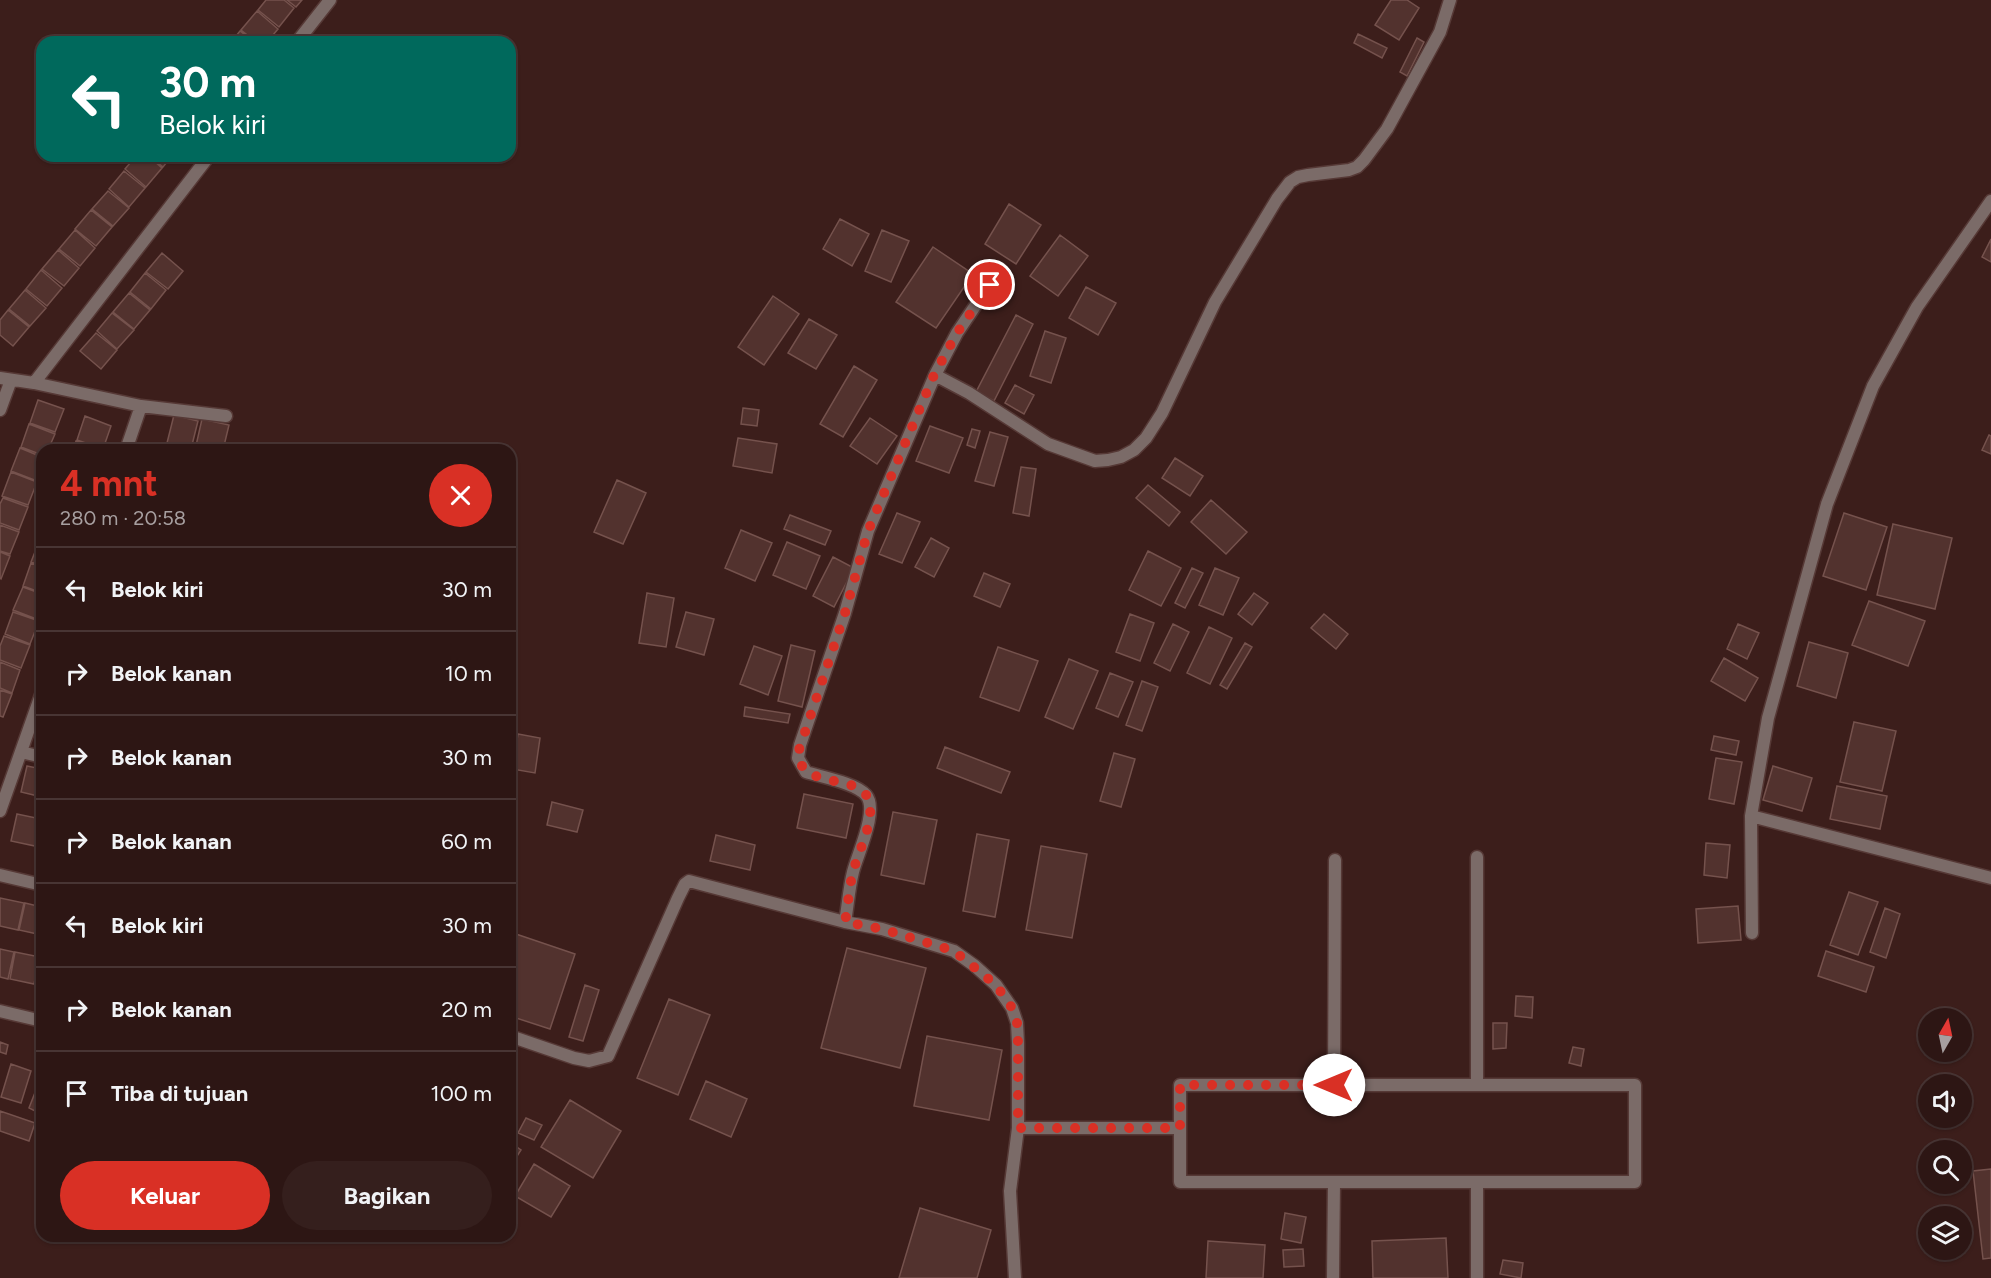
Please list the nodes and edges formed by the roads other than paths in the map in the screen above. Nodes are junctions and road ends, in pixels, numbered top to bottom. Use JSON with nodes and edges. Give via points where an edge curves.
{"nodes":[{"id":1,"x":330,"y":0,"type":"edge"},
{"id":2,"x":1450,"y":0,"type":"edge"},
{"id":3,"x":302,"y":36,"type":"edge"},
{"id":4,"x":204,"y":162,"type":"edge"},
{"id":5,"x":1991,"y":201,"type":"edge"},
{"id":6,"x":1000,"y":269,"type":"dead end"},
{"id":7,"x":934,"y":375,"type":"junction"},
{"id":8,"x":6,"y":379,"type":"edge"},
{"id":9,"x":34,"y":383,"type":"junction"},
{"id":10,"x":141,"y":406,"type":"junction"},
{"id":11,"x":0,"y":410,"type":"edge"},
{"id":12,"x":226,"y":416,"type":"dead end"},
{"id":13,"x":128,"y":444,"type":"edge"},
{"id":14,"x":36,"y":709,"type":"edge"},
{"id":15,"x":21,"y":752,"type":"junction"},
{"id":16,"x":36,"y":756,"type":"edge"},
{"id":17,"x":0,"y":811,"type":"edge"},
{"id":18,"x":1751,"y":816,"type":"junction"},
{"id":19,"x":1478,"y":857,"type":"dead end"},
{"id":20,"x":1335,"y":860,"type":"dead end"},
{"id":21,"x":0,"y":875,"type":"edge"},
{"id":22,"x":1991,"y":878,"type":"edge"},
{"id":23,"x":36,"y":884,"type":"edge"},
{"id":24,"x":845,"y":922,"type":"junction"},
{"id":25,"x":1752,"y":933,"type":"dead end"},
{"id":26,"x":0,"y":1011,"type":"edge"},
{"id":27,"x":36,"y":1020,"type":"edge"},
{"id":28,"x":516,"y":1038,"type":"edge"},
{"id":29,"x":1334,"y":1085,"type":"junction"},
{"id":30,"x":1477,"y":1085,"type":"junction"},
{"id":31,"x":1018,"y":1128,"type":"junction"},
{"id":32,"x":1180,"y":1128,"type":"junction"},
{"id":33,"x":1334,"y":1182,"type":"junction"},
{"id":34,"x":1477,"y":1182,"type":"junction"},
{"id":35,"x":1015,"y":1278,"type":"edge"},
{"id":36,"x":1333,"y":1278,"type":"edge"},
{"id":37,"x":1477,"y":1278,"type":"edge"}],
"edges":[{"from":1,"to":3,"type":"street"},
{"from":2,"to":7,"type":"street","via":[[1440,32],[1387,129],[1364,160],[1349,170],[1298,177],[1277,200],[1215,302],[1162,413],[1134,450],[1121,457],[1095,460],[1048,444]]},
{"from":4,"to":9,"type":"street"},
{"from":5,"to":18,"type":"street","via":[[1917,307],[1869,397],[1827,504],[1768,718]]},
{"from":6,"to":7,"type":"street"},
{"from":7,"to":24,"type":"street","via":[[868,531],[798,753],[806,772],[855,787],[868,797],[870,810]]},
{"from":8,"to":9,"type":"street"},
{"from":8,"to":11,"type":"street"},
{"from":9,"to":10,"type":"street"},
{"from":10,"to":12,"type":"street"},
{"from":10,"to":13,"type":"street"},
{"from":14,"to":15,"type":"street"},
{"from":15,"to":16,"type":"street"},
{"from":15,"to":17,"type":"street"},
{"from":18,"to":22,"type":"street"},
{"from":18,"to":25,"type":"street"},
{"from":19,"to":30,"type":"street"},
{"from":20,"to":29,"type":"street"},
{"from":21,"to":23,"type":"street"},
{"from":24,"to":28,"type":"street","via":[[689,881],[608,1056],[589,1061]]},
{"from":24,"to":31,"type":"street","via":[[954,951],[996,985],[1017,1023]]},
{"from":26,"to":27,"type":"street"},
{"from":29,"to":30,"type":"street"},
{"from":29,"to":32,"type":"street","via":[[1180,1085]]},
{"from":30,"to":34,"type":"street","via":[[1635,1085],[1635,1182]]},
{"from":31,"to":32,"type":"street"},
{"from":31,"to":35,"type":"street","via":[[1010,1191]]},
{"from":32,"to":33,"type":"street","via":[[1180,1182]]},
{"from":33,"to":34,"type":"street"},
{"from":33,"to":36,"type":"street"},
{"from":34,"to":37,"type":"street"}]}
